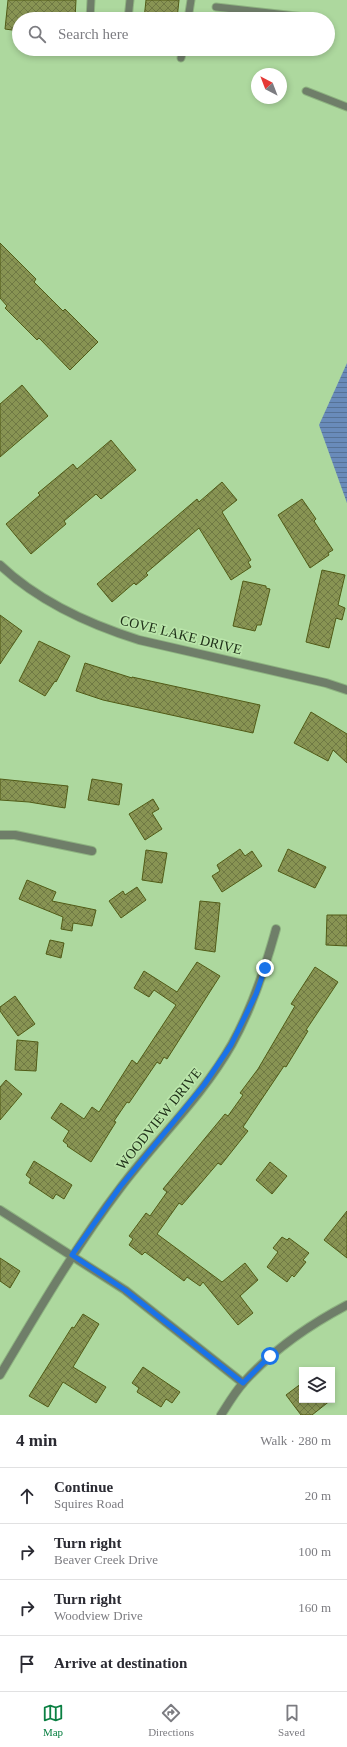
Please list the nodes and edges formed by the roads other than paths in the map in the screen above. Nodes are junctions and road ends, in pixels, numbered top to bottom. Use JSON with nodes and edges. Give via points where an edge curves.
{"nodes":[{"id":1,"x":91,"y":0,"type":"edge"},
{"id":2,"x":130,"y":0,"type":"edge"},
{"id":3,"x":192,"y":0,"type":"edge"},
{"id":4,"x":216,"y":6,"type":"dead end"},
{"id":5,"x":90,"y":12,"type":"edge"},
{"id":6,"x":129,"y":12,"type":"edge"},
{"id":7,"x":189,"y":12,"type":"edge"},
{"id":8,"x":265,"y":12,"type":"edge"},
{"id":9,"x":306,"y":91,"type":"dead end"},
{"id":10,"x":347,"y":107,"type":"edge"},
{"id":11,"x":0,"y":565,"type":"edge"},
{"id":12,"x":347,"y":690,"type":"edge"},
{"id":13,"x":0,"y":835,"type":"edge"},
{"id":14,"x":92,"y":851,"type":"dead end"},
{"id":15,"x":276,"y":929,"type":"dead end"},
{"id":16,"x":0,"y":1210,"type":"edge"},
{"id":17,"x":72,"y":1255,"type":"junction"},
{"id":18,"x":347,"y":1305,"type":"edge"},
{"id":19,"x":0,"y":1375,"type":"edge"},
{"id":20,"x":243,"y":1383,"type":"junction"},
{"id":21,"x":221,"y":1415,"type":"edge"}],
"edges":[{"from":1,"to":5,"type":"lane"},
{"from":2,"to":6,"type":"lane"},
{"from":3,"to":7,"type":"lane"},
{"from":4,"to":8,"type":"lane"},
{"from":9,"to":10,"type":"lane"},
{"from":11,"to":12,"type":"street","name":"COVE LAKE DRIVE","via":[[29,589],[57,607],[114,632]]},
{"from":13,"to":14,"type":"street","via":[[15,835]]},
{"from":15,"to":17,"type":"street","name":"WOODVIEW DRIVE","via":[[256,994],[231,1045],[204,1085],[120,1187]]},
{"from":16,"to":17,"type":"street"},
{"from":17,"to":19,"type":"street","name":"WOODVIEW DRIVE"},
{"from":17,"to":20,"type":"street","via":[[125,1290]]},
{"from":18,"to":20,"type":"street","via":[[298,1334],[270,1356]]},
{"from":20,"to":21,"type":"street"}]}
